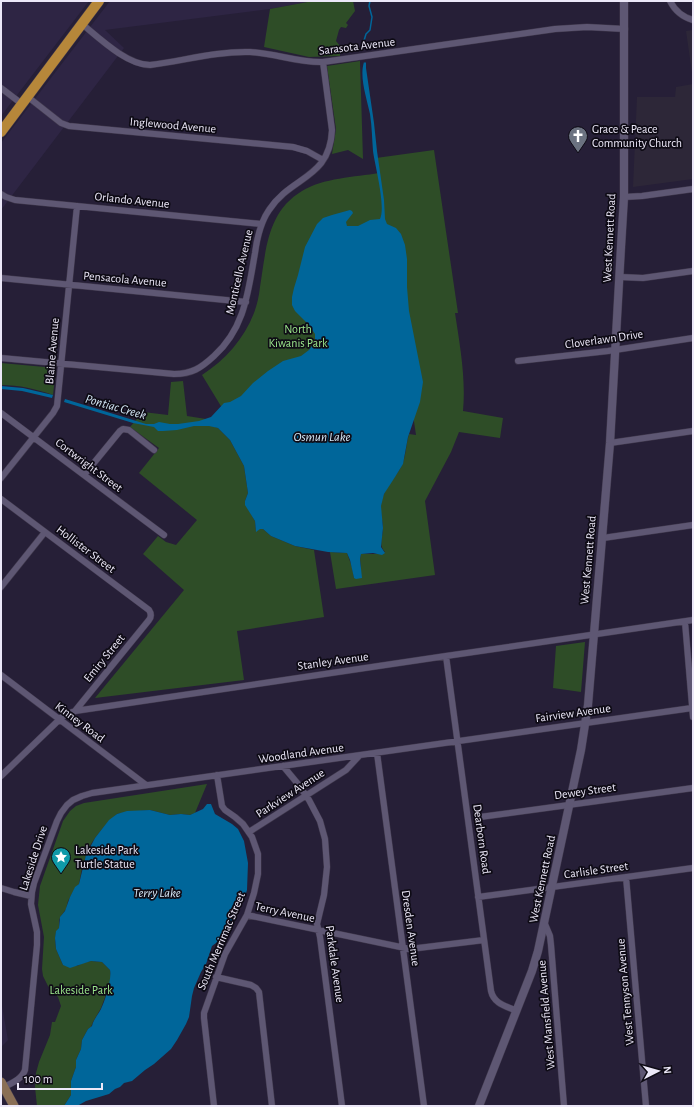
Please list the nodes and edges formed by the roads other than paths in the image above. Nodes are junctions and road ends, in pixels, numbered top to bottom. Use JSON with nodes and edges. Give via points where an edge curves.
{"nodes":[{"id":1,"x":99,"y":1,"type":"edge"},
{"id":2,"x":624,"y":1,"type":"edge"},
{"id":3,"x":670,"y":1,"type":"edge"},
{"id":4,"x":693,"y":20,"type":"edge"},
{"id":5,"x":82,"y":24,"type":"junction"},
{"id":6,"x":625,"y":29,"type":"junction"},
{"id":7,"x":323,"y":62,"type":"junction"},
{"id":8,"x":1,"y":88,"type":"edge"},
{"id":9,"x":25,"y":100,"type":"junction"},
{"id":10,"x":1,"y":132,"type":"edge"},
{"id":11,"x":323,"y":160,"type":"junction"},
{"id":12,"x":693,"y":189,"type":"edge"},
{"id":13,"x":1,"y":194,"type":"edge"},
{"id":14,"x":624,"y":197,"type":"junction"},
{"id":15,"x":77,"y":206,"type":"junction"},
{"id":16,"x":262,"y":224,"type":"junction"},
{"id":17,"x":693,"y":271,"type":"edge"},
{"id":18,"x":620,"y":277,"type":"junction"},
{"id":19,"x":1,"y":278,"type":"edge"},
{"id":20,"x":69,"y":285,"type":"junction"},
{"id":21,"x":246,"y":302,"type":"junction"},
{"id":22,"x":693,"y":338,"type":"edge"},
{"id":23,"x":616,"y":349,"type":"junction"},
{"id":24,"x":1,"y":358,"type":"edge"},
{"id":25,"x":518,"y":361,"type":"dead end"},
{"id":26,"x":62,"y":364,"type":"junction"},
{"id":27,"x":1,"y":413,"type":"edge"},
{"id":28,"x":693,"y":431,"type":"edge"},
{"id":29,"x":34,"y":437,"type":"junction"},
{"id":30,"x":610,"y":443,"type":"junction"},
{"id":31,"x":154,"y":450,"type":"dead end"},
{"id":32,"x":84,"y":475,"type":"junction"},
{"id":33,"x":1,"y":478,"type":"edge"},
{"id":34,"x":1,"y":499,"type":"edge"},
{"id":35,"x":693,"y":525,"type":"edge"},
{"id":36,"x":45,"y":532,"type":"junction"},
{"id":37,"x":164,"y":535,"type":"dead end"},
{"id":38,"x":602,"y":538,"type":"junction"},
{"id":39,"x":1,"y":587,"type":"edge"},
{"id":40,"x":149,"y":620,"type":"joint"},
{"id":41,"x":693,"y":620,"type":"edge"},
{"id":42,"x":685,"y":622,"type":"junction"},
{"id":43,"x":594,"y":634,"type":"junction"},
{"id":44,"x":446,"y":656,"type":"junction"},
{"id":45,"x":1,"y":675,"type":"edge"},
{"id":46,"x":692,"y":708,"type":"edge"},
{"id":47,"x":76,"y":711,"type":"junction"},
{"id":48,"x":693,"y":717,"type":"edge"},
{"id":49,"x":59,"y":719,"type":"junction"},
{"id":50,"x":586,"y":722,"type":"junction"},
{"id":51,"x":458,"y":741,"type":"junction"},
{"id":52,"x":377,"y":753,"type":"junction"},
{"id":53,"x":359,"y":756,"type":"junction"},
{"id":54,"x":283,"y":766,"type":"junction"},
{"id":55,"x":217,"y":775,"type":"junction"},
{"id":56,"x":1,"y":776,"type":"edge"},
{"id":57,"x":146,"y":785,"type":"junction"},
{"id":58,"x":693,"y":788,"type":"edge"},
{"id":59,"x":306,"y":795,"type":"junction"},
{"id":60,"x":570,"y":805,"type":"junction"},
{"id":61,"x":480,"y":817,"type":"dead end"},
{"id":62,"x":249,"y":832,"type":"junction"},
{"id":63,"x":693,"y":868,"type":"edge"},
{"id":64,"x":626,"y":877,"type":"junction"},
{"id":65,"x":552,"y":887,"type":"junction"},
{"id":66,"x":1,"y":888,"type":"edge"},
{"id":67,"x":31,"y":896,"type":"junction"},
{"id":68,"x":478,"y":897,"type":"junction"},
{"id":69,"x":247,"y":915,"type":"junction"},
{"id":70,"x":545,"y":924,"type":"junction"},
{"id":71,"x":318,"y":930,"type":"junction"},
{"id":72,"x":484,"y":940,"type":"junction"},
{"id":73,"x":403,"y":948,"type":"junction"},
{"id":74,"x":216,"y":977,"type":"junction"},
{"id":75,"x":517,"y":1011,"type":"junction"},
{"id":76,"x":3,"y":1085,"type":"edge"},
{"id":77,"x":14,"y":1106,"type":"edge"},
{"id":78,"x":214,"y":1106,"type":"edge"},
{"id":79,"x":272,"y":1106,"type":"edge"},
{"id":80,"x":342,"y":1106,"type":"edge"},
{"id":81,"x":424,"y":1106,"type":"edge"},
{"id":82,"x":479,"y":1106,"type":"edge"},
{"id":83,"x":564,"y":1106,"type":"edge"},
{"id":84,"x":646,"y":1106,"type":"edge"}],
"edges":[{"from":1,"to":5,"type":"main road"},
{"from":2,"to":6,"type":"street","name":"West Kennett Road"},
{"from":3,"to":4,"type":"street","via":[[681,15]]},
{"from":5,"to":7,"type":"street","name":"Sarasota Avenue","via":[[120,54],[144,65],[241,52],[266,53],[307,62]]},
{"from":5,"to":9,"type":"main road"},
{"from":6,"to":7,"type":"street","name":"Sarasota Avenue","via":[[566,28]]},
{"from":6,"to":14,"type":"street","name":"West Kennett Road"},
{"from":7,"to":11,"type":"street","via":[[332,130],[329,147]]},
{"from":8,"to":9,"type":"street","name":"Inglewood Avenue"},
{"from":9,"to":10,"type":"main road"},
{"from":9,"to":11,"type":"street","name":"Inglewood Avenue","via":[[69,126],[288,146]]},
{"from":11,"to":16,"type":"street","name":"Monticello Avenue","via":[[313,173],[278,198]]},
{"from":12,"to":14,"type":"street"},
{"from":13,"to":15,"type":"street","name":"Orlando Avenue","via":[[15,200]]},
{"from":14,"to":18,"type":"street","name":"West Kennett Road"},
{"from":15,"to":16,"type":"street","name":"Orlando Avenue"},
{"from":15,"to":20,"type":"street","name":"Blaine Avenue"},
{"from":16,"to":21,"type":"street","name":"Monticello Avenue"},
{"from":17,"to":18,"type":"street","via":[[643,278]]},
{"from":18,"to":23,"type":"street","name":"West Kennett Road"},
{"from":19,"to":20,"type":"street","name":"Pensacola Avenue"},
{"from":20,"to":21,"type":"street","name":"Pensacola Avenue"},
{"from":20,"to":26,"type":"street","name":"Blaine Avenue"},
{"from":21,"to":26,"type":"street","name":"Monticello Avenue","via":[[238,325],[225,344],[201,367],[187,373]]},
{"from":22,"to":23,"type":"street","name":"Cloverlawn Drive"},
{"from":23,"to":25,"type":"street","name":"Cloverlawn Drive"},
{"from":23,"to":30,"type":"street","name":"West Kennett Road"},
{"from":24,"to":26,"type":"street","name":"Monticello Avenue"},
{"from":26,"to":29,"type":"street","name":"Blaine Avenue","via":[[57,406]]},
{"from":27,"to":29,"type":"street","name":"Cortwright Street"},
{"from":28,"to":30,"type":"street"},
{"from":29,"to":32,"type":"street","name":"Cortwright Street"},
{"from":29,"to":33,"type":"street","name":"Blaine Avenue"},
{"from":30,"to":38,"type":"street","name":"West Kennett Road"},
{"from":31,"to":32,"type":"street","via":[[124,428]]},
{"from":32,"to":37,"type":"street","name":"Cortwright Street"},
{"from":34,"to":36,"type":"street","name":"Hollister Street"},
{"from":35,"to":38,"type":"street"},
{"from":36,"to":39,"type":"street"},
{"from":36,"to":40,"type":"street","name":"Hollister Street","via":[[148,610],[151,615]]},
{"from":38,"to":43,"type":"street","name":"West Kennett Road"},
{"from":40,"to":47,"type":"street","name":"Emiry Street"},
{"from":41,"to":42,"type":"street","name":"Stanley Avenue"},
{"from":42,"to":43,"type":"street","name":"Stanley Avenue"},
{"from":42,"to":46,"type":"street"},
{"from":43,"to":44,"type":"street","name":"Stanley Avenue"},
{"from":43,"to":50,"type":"street","name":"West Kennett Road"},
{"from":44,"to":47,"type":"street","name":"Stanley Avenue"},
{"from":44,"to":51,"type":"street","name":"Dearborn Road"},
{"from":45,"to":49,"type":"street","name":"Kinney Road"},
{"from":46,"to":48,"type":"street"},
{"from":46,"to":50,"type":"street","name":"Fairview Avenue"},
{"from":47,"to":49,"type":"street","name":"Stanley Avenue"},
{"from":49,"to":56,"type":"street","name":"Stanley Avenue"},
{"from":49,"to":57,"type":"street","name":"Kinney Road"},
{"from":50,"to":51,"type":"street","name":"Fairview Avenue"},
{"from":50,"to":60,"type":"street","name":"West Kennett Road"},
{"from":51,"to":52,"type":"street","name":"Woodland Avenue"},
{"from":51,"to":68,"type":"street","name":"Dearborn Road"},
{"from":52,"to":53,"type":"street","name":"Woodland Avenue"},
{"from":52,"to":73,"type":"street","name":"Dresden Avenue"},
{"from":53,"to":54,"type":"street","name":"Woodland Avenue"},
{"from":53,"to":59,"type":"street","name":"Parkview Avenue","via":[[346,770]]},
{"from":54,"to":55,"type":"street","name":"Woodland Avenue"},
{"from":54,"to":59,"type":"street","name":"Parkdale Avenue"},
{"from":55,"to":57,"type":"street","name":"Woodland Avenue"},
{"from":55,"to":62,"type":"street","name":"South Merrimac Street","via":[[222,806]]},
{"from":57,"to":67,"type":"street","name":"Lakeside Drive","via":[[88,794],[76,798],[67,805],[60,813]]},
{"from":58,"to":60,"type":"street","name":"Dewey Street"},
{"from":59,"to":62,"type":"street","name":"Parkview Avenue"},
{"from":59,"to":71,"type":"street","name":"Parkdale Avenue","via":[[320,822],[326,850],[326,876]]},
{"from":60,"to":61,"type":"street","name":"Dewey Street"},
{"from":60,"to":65,"type":"street","name":"West Kennett Road"},
{"from":62,"to":69,"type":"street","name":"South Merrimac Street","via":[[256,846],[258,866],[256,888]]},
{"from":63,"to":64,"type":"street","name":"Carlisle Street"},
{"from":64,"to":65,"type":"street","name":"Carlisle Street"},
{"from":64,"to":84,"type":"street","name":"West Tennyson Avenue"},
{"from":65,"to":68,"type":"street","name":"Carlisle Street"},
{"from":65,"to":70,"type":"street","name":"West Kennett Road"},
{"from":66,"to":67,"type":"street"},
{"from":67,"to":76,"type":"street","name":"Lakeside Drive","via":[[37,945],[25,1070],[21,1078]]},
{"from":68,"to":72,"type":"street","name":"Dearborn Road"},
{"from":69,"to":71,"type":"street","name":"Terry Avenue"},
{"from":69,"to":74,"type":"street","name":"South Merrimac Street","via":[[227,950]]},
{"from":70,"to":75,"type":"street","name":"West Kennett Road","via":[[536,961]]},
{"from":70,"to":83,"type":"street","name":"West Mansfield Avenue","via":[[551,945]]},
{"from":71,"to":73,"type":"street","name":"Terry Avenue"},
{"from":71,"to":80,"type":"street","name":"Parkdale Avenue"},
{"from":72,"to":73,"type":"street","name":"Terry Avenue"},
{"from":72,"to":75,"type":"street","name":"Dearborn Road","via":[[492,995],[499,1003]]},
{"from":73,"to":81,"type":"street","name":"Dresden Avenue"},
{"from":74,"to":78,"type":"street","name":"South Merrimac Street","via":[[204,1016]]},
{"from":74,"to":79,"type":"street","via":[[251,985],[258,992]]},
{"from":75,"to":82,"type":"street","name":"West Kennett Road"},
{"from":76,"to":77,"type":"main road"}]}
